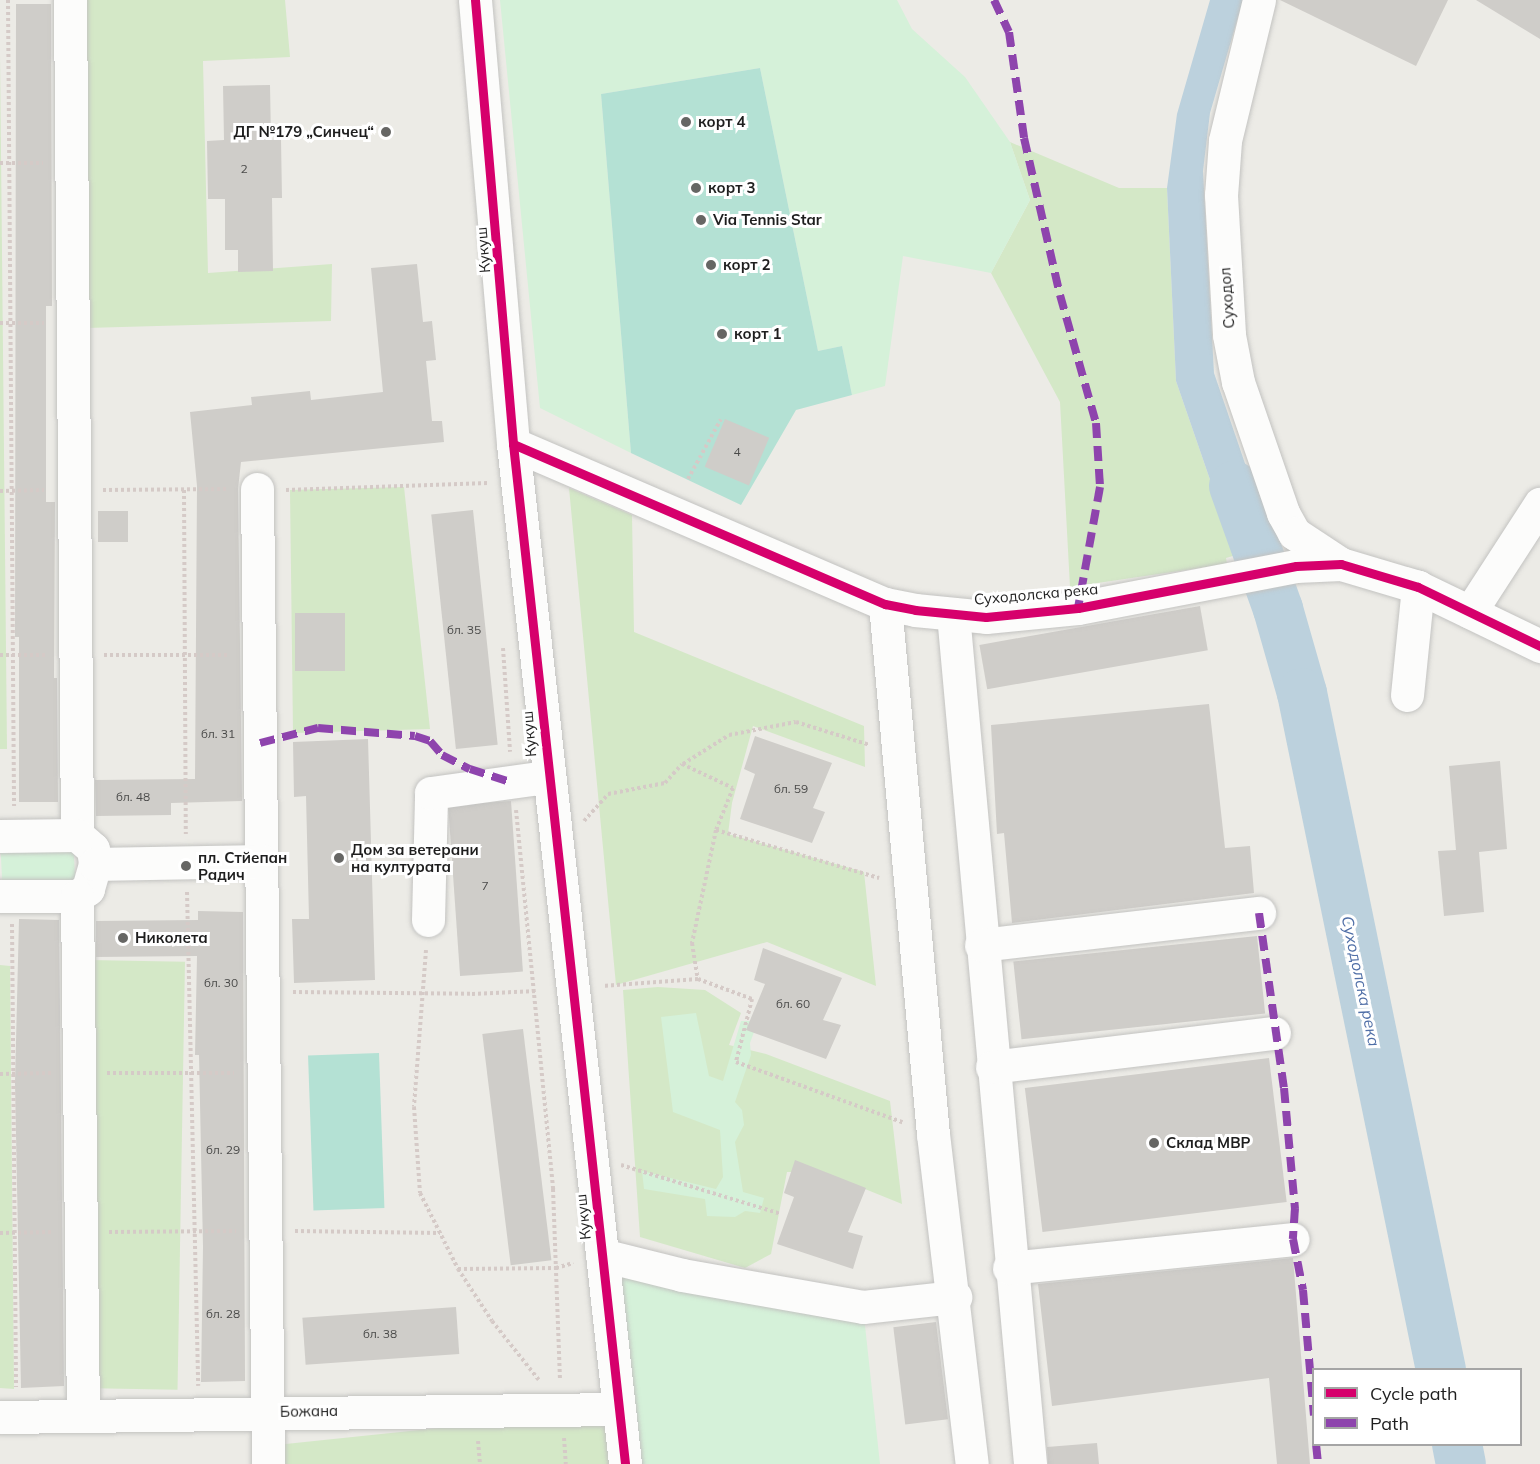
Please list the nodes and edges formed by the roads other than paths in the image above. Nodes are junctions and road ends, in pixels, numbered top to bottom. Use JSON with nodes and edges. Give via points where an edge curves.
{"nodes":[{"id":1,"x":70,"y":0,"type":"edge"},
{"id":2,"x":475,"y":0,"type":"edge"},
{"id":3,"x":1259,"y":0,"type":"edge"},
{"id":4,"x":513,"y":444,"type":"junction"},
{"id":5,"x":257,"y":489,"type":"road end"},
{"id":6,"x":1540,"y":504,"type":"edge"},
{"id":7,"x":1341,"y":564,"type":"junction"},
{"id":8,"x":1418,"y":588,"type":"junction"},
{"id":9,"x":885,"y":604,"type":"junction"},
{"id":10,"x":1470,"y":612,"type":"junction"},
{"id":11,"x":953,"y":614,"type":"junction"},
{"id":12,"x":1540,"y":646,"type":"edge"},
{"id":13,"x":1407,"y":695,"type":"dead end"},
{"id":14,"x":547,"y":777,"type":"junction"},
{"id":15,"x":77,"y":835,"type":"junction"},
{"id":16,"x":7,"y":836,"type":"edge"},
{"id":17,"x":261,"y":861,"type":"junction"},
{"id":18,"x":95,"y":864,"type":"junction"},
{"id":19,"x":6,"y":896,"type":"edge"},
{"id":20,"x":77,"y":896,"type":"junction"},
{"id":21,"x":1258,"y":913,"type":"dead end"},
{"id":22,"x":428,"y":920,"type":"road end"},
{"id":23,"x":981,"y":945,"type":"junction"},
{"id":24,"x":1274,"y":1033,"type":"dead end"},
{"id":25,"x":992,"y":1067,"type":"junction"},
{"id":26,"x":1293,"y":1239,"type":"dead end"},
{"id":27,"x":602,"y":1255,"type":"junction"},
{"id":28,"x":1009,"y":1268,"type":"junction"},
{"id":29,"x":955,"y":1298,"type":"junction"},
{"id":30,"x":619,"y":1409,"type":"junction"},
{"id":31,"x":267,"y":1412,"type":"junction"},
{"id":32,"x":83,"y":1415,"type":"junction"},
{"id":33,"x":8,"y":1416,"type":"edge"},
{"id":34,"x":268,"y":1464,"type":"edge"},
{"id":35,"x":625,"y":1464,"type":"edge"},
{"id":36,"x":972,"y":1464,"type":"edge"},
{"id":37,"x":1030,"y":1464,"type":"edge"}],
"edges":[{"from":1,"to":15,"type":"street"},
{"from":2,"to":4,"type":"street","name":"Кукуш"},
{"from":3,"to":7,"type":"street","name":"Суходол","via":[[1225,141],[1221,195],[1229,335],[1238,382],[1283,513],[1294,533]]},
{"from":4,"to":9,"type":"street","name":"Суходолска река"},
{"from":4,"to":14,"type":"street","name":"Кукуш","via":[[499,486]]},
{"from":5,"to":17,"type":"street"},
{"from":6,"to":10,"type":"street"},
{"from":7,"to":8,"type":"street","name":"Суходолска река"},
{"from":7,"to":11,"type":"street","name":"Суходолска река","via":[[1296,566],[1078,608],[986,617]]},
{"from":8,"to":10,"type":"street","name":"Суходолска река"},
{"from":8,"to":13,"type":"street"},
{"from":9,"to":11,"type":"street","name":"Суходолска река"},
{"from":9,"to":29,"type":"street","via":[[933,1134]]},
{"from":10,"to":12,"type":"street","name":"Суходолска река"},
{"from":11,"to":23,"type":"street"},
{"from":14,"to":22,"type":"street","via":[[431,793]]},
{"from":14,"to":27,"type":"street","name":"Кукуш"},
{"from":15,"to":16,"type":"street"},
{"from":15,"to":18,"type":"street","via":[[93,849]]},
{"from":17,"to":18,"type":"street"},
{"from":17,"to":31,"type":"street"},
{"from":18,"to":20,"type":"street","via":[[88,889]]},
{"from":19,"to":20,"type":"street"},
{"from":20,"to":32,"type":"street"},
{"from":21,"to":23,"type":"street"},
{"from":23,"to":25,"type":"street"},
{"from":24,"to":25,"type":"street"},
{"from":25,"to":28,"type":"street"},
{"from":26,"to":28,"type":"street"},
{"from":27,"to":29,"type":"street","via":[[682,1275],[863,1307]]},
{"from":27,"to":30,"type":"street","name":"Кукуш"},
{"from":28,"to":37,"type":"street"},
{"from":29,"to":36,"type":"street"},
{"from":30,"to":31,"type":"street","name":"Божана"},
{"from":30,"to":35,"type":"street","name":"Кукуш"},
{"from":31,"to":32,"type":"street","name":"Божана"},
{"from":31,"to":34,"type":"street"},
{"from":32,"to":33,"type":"street","name":"Божана"}]}
